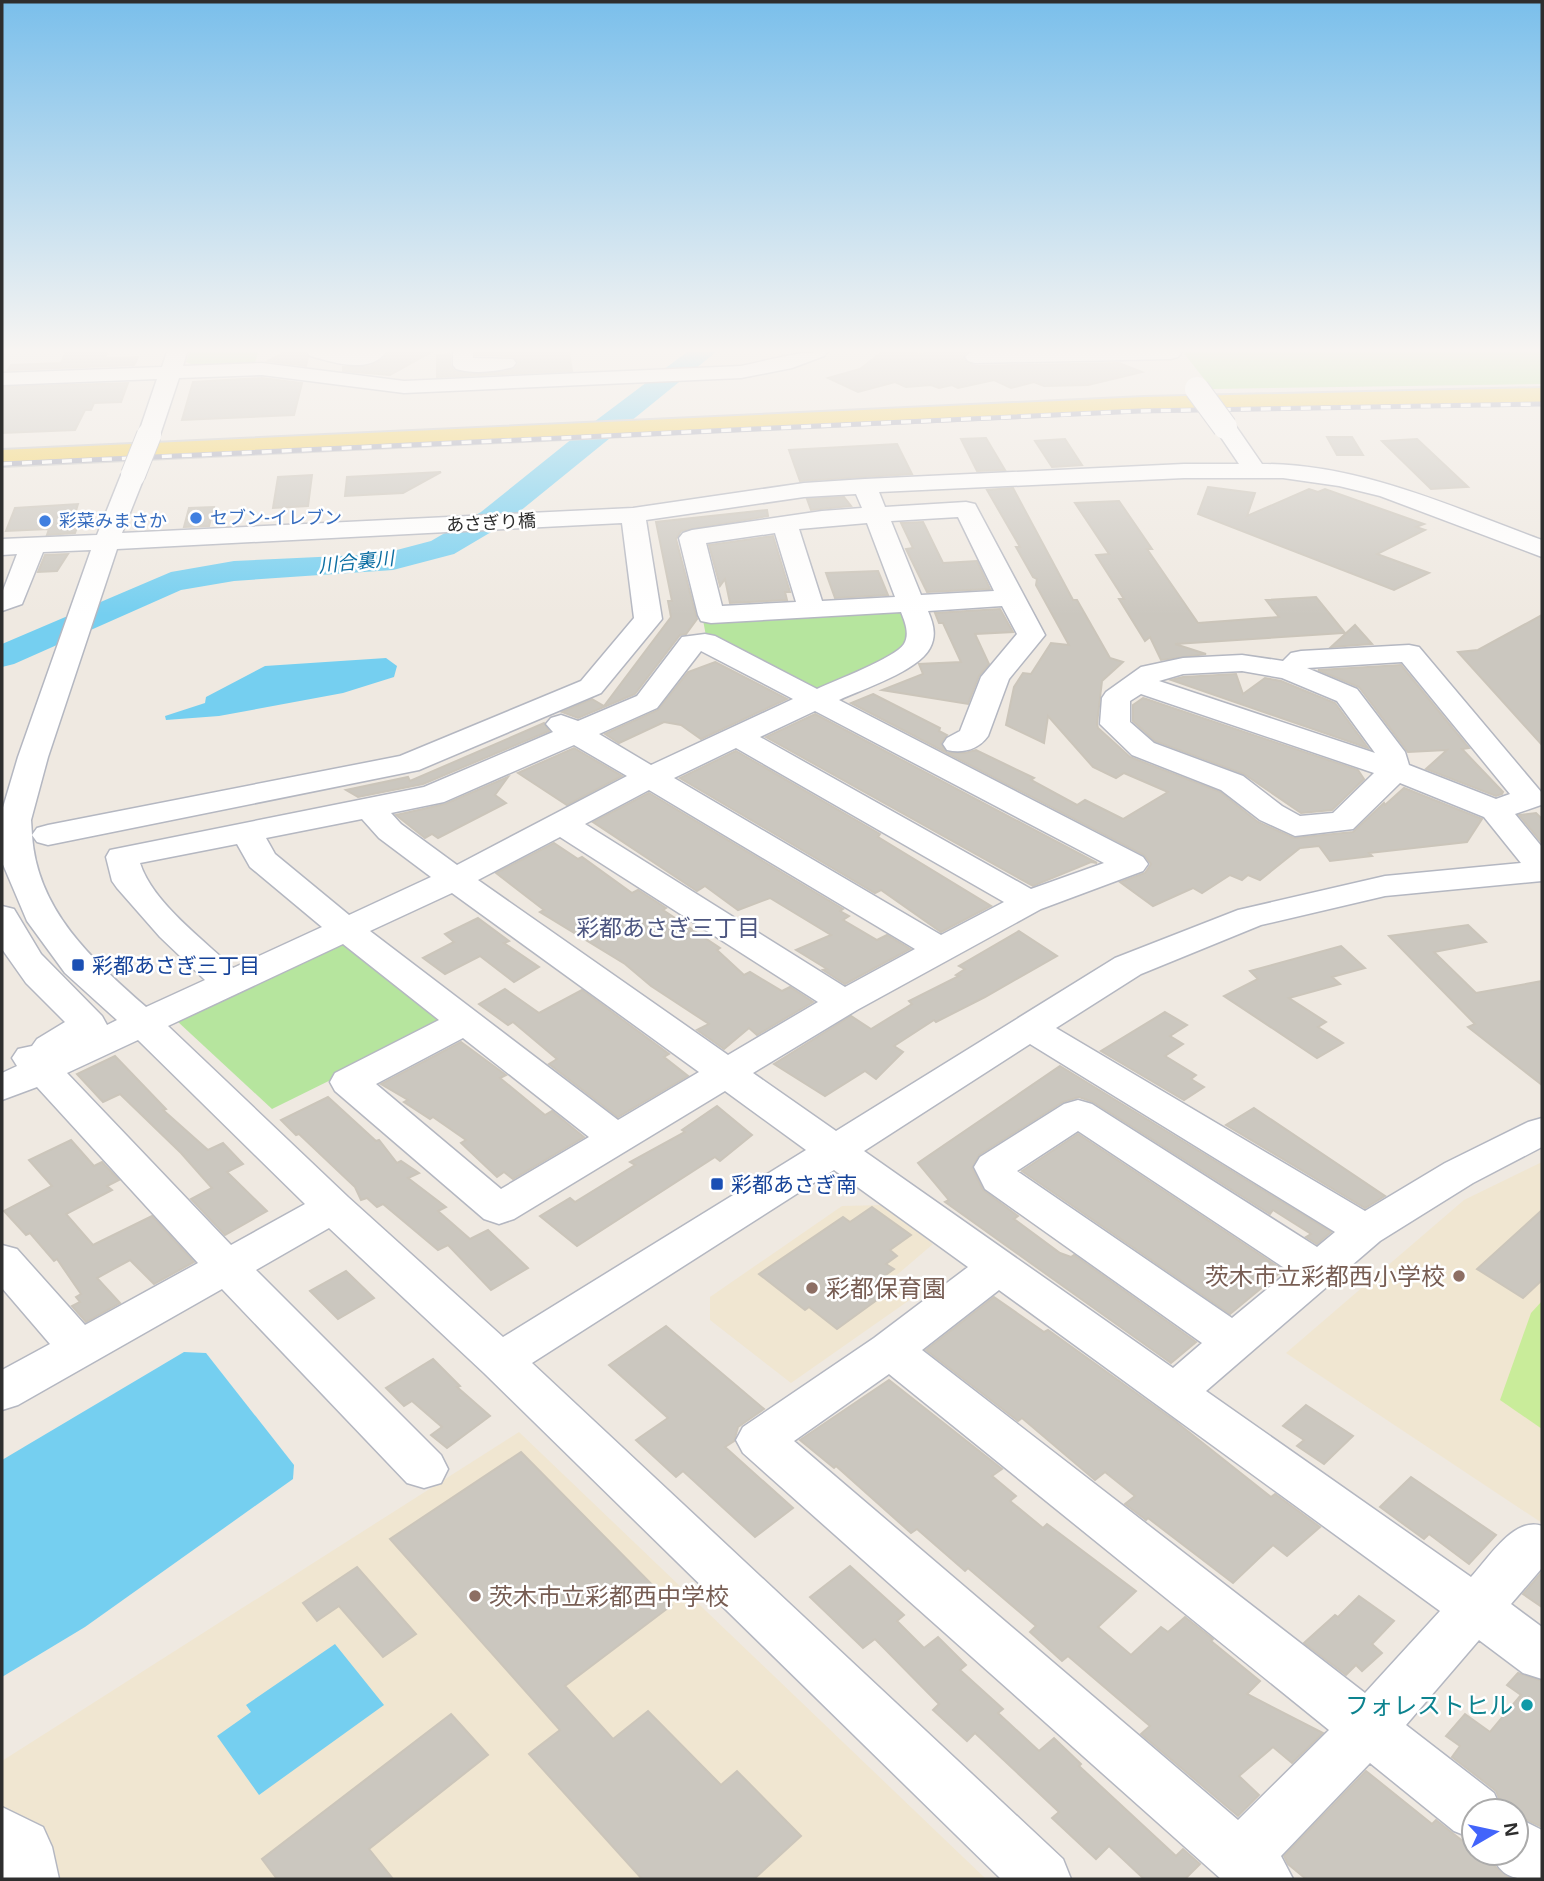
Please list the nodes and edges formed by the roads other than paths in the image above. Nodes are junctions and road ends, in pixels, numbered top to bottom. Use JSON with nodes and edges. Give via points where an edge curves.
{"nodes":[{"id":1,"x":87,"y":440,"type":"edge"},
{"id":2,"x":147,"y":440,"type":"edge"},
{"id":3,"x":493,"y":440,"type":"edge"},
{"id":4,"x":519,"y":440,"type":"edge"},
{"id":5,"x":1234,"y":440,"type":"edge"},
{"id":6,"x":2,"y":445,"type":"edge"},
{"id":7,"x":244,"y":451,"type":"junction"},
{"id":8,"x":2,"y":452,"type":"edge"},
{"id":9,"x":2,"y":458,"type":"edge"},
{"id":10,"x":313,"y":468,"type":"dead end"},
{"id":11,"x":2,"y":469,"type":"edge"},
{"id":12,"x":271,"y":470,"type":"dead end"},
{"id":13,"x":1255,"y":470,"type":"junction"},
{"id":14,"x":133,"y":475,"type":"junction"},
{"id":15,"x":2,"y":481,"type":"edge"},
{"id":16,"x":865,"y":486,"type":"junction"},
{"id":17,"x":876,"y":513,"type":"junction"},
{"id":18,"x":633,"y":516,"type":"junction"},
{"id":19,"x":785,"y":525,"type":"junction"},
{"id":20,"x":33,"y":545,"type":"junction"},
{"id":21,"x":2,"y":547,"type":"edge"},
{"id":22,"x":1542,"y":549,"type":"edge"},
{"id":23,"x":103,"y":553,"type":"junction"},
{"id":24,"x":1011,"y":598,"type":"junction"},
{"id":25,"x":2,"y":603,"type":"edge"},
{"id":26,"x":913,"y":604,"type":"junction"},
{"id":27,"x":811,"y":609,"type":"junction"},
{"id":28,"x":1289,"y":671,"type":"junction"},
{"id":29,"x":1138,"y":683,"type":"junction"},
{"id":30,"x":818,"y":700,"type":"junction"},
{"id":31,"x":537,"y":710,"type":"junction"},
{"id":32,"x":576,"y":733,"type":"junction"},
{"id":33,"x":960,"y":735,"type":"dead end"},
{"id":34,"x":738,"y":737,"type":"junction"},
{"id":35,"x":17,"y":758,"type":"edge"},
{"id":36,"x":1395,"y":771,"type":"junction"},
{"id":37,"x":650,"y":778,"type":"junction"},
{"id":38,"x":370,"y":809,"type":"junction"},
{"id":39,"x":1495,"y":810,"type":"junction"},
{"id":40,"x":8,"y":820,"type":"edge"},
{"id":41,"x":561,"y":823,"type":"junction"},
{"id":42,"x":247,"y":833,"type":"junction"},
{"id":43,"x":48,"y":835,"type":"dead end"},
{"id":44,"x":1542,"y":869,"type":"edge"},
{"id":45,"x":455,"y":878,"type":"junction"},
{"id":46,"x":1029,"y":902,"type":"junction"},
{"id":47,"x":2,"y":916,"type":"edge"},
{"id":48,"x":345,"y":929,"type":"junction"},
{"id":49,"x":940,"y":949,"type":"junction"},
{"id":50,"x":229,"y":983,"type":"junction"},
{"id":51,"x":844,"y":1002,"type":"junction"},
{"id":52,"x":465,"y":1022,"type":"junction"},
{"id":53,"x":142,"y":1023,"type":"junction"},
{"id":54,"x":1028,"y":1027,"type":"junction"},
{"id":55,"x":25,"y":1065,"type":"edge"},
{"id":56,"x":727,"y":1073,"type":"junction"},
{"id":57,"x":2,"y":1088,"type":"edge"},
{"id":58,"x":1542,"y":1130,"type":"edge"},
{"id":59,"x":617,"y":1139,"type":"junction"},
{"id":60,"x":835,"y":1148,"type":"junction"},
{"id":61,"x":333,"y":1207,"type":"junction"},
{"id":62,"x":1365,"y":1230,"type":"junction"},
{"id":63,"x":2,"y":1260,"type":"edge"},
{"id":64,"x":227,"y":1267,"type":"junction"},
{"id":65,"x":998,"y":1267,"type":"junction"},
{"id":66,"x":1318,"y":1269,"type":"junction"},
{"id":67,"x":1232,"y":1340,"type":"junction"},
{"id":68,"x":79,"y":1349,"type":"junction"},
{"id":69,"x":890,"y":1350,"type":"junction"},
{"id":70,"x":500,"y":1361,"type":"junction"},
{"id":71,"x":1176,"y":1391,"type":"junction"},
{"id":72,"x":2,"y":1392,"type":"edge"},
{"id":73,"x":424,"y":1469,"type":"dead end"},
{"id":74,"x":1533,"y":1544,"type":"dead end"},
{"id":75,"x":1476,"y":1608,"type":"junction"},
{"id":76,"x":1542,"y":1656,"type":"edge"},
{"id":77,"x":1367,"y":1729,"type":"junction"},
{"id":78,"x":1460,"y":1801,"type":"edge"},
{"id":79,"x":2,"y":1834,"type":"edge"},
{"id":80,"x":1252,"y":1869,"type":"edge"},
{"id":81,"x":30,"y":1879,"type":"edge"},
{"id":82,"x":1042,"y":1879,"type":"edge"}],
"edges":[{"from":1,"to":6,"type":"main road"},
{"from":2,"to":14,"type":"street","bridge":true},
{"from":3,"to":7,"type":"main road"},
{"from":4,"to":10,"type":"main road"},
{"from":5,"to":13,"type":"street","bridge":true},
{"from":7,"to":8,"type":"main road"},
{"from":7,"to":9,"type":"main road"},
{"from":7,"to":11,"type":"main road"},
{"from":12,"to":14,"type":"main road"},
{"from":13,"to":16,"type":"street","name":"あさぎり橋"},
{"from":13,"to":22,"type":"street","name":"あさぎり橋","via":[[1321,475],[1388,491]]},
{"from":14,"to":15,"type":"main road"},
{"from":14,"to":23,"type":"street"},
{"from":16,"to":17,"type":"street"},
{"from":16,"to":18,"type":"street","name":"あさぎり橋","via":[[804,490]]},
{"from":17,"to":19,"type":"street"},
{"from":17,"to":24,"type":"street","via":[[966,509]]},
{"from":17,"to":26,"type":"street"},
{"from":18,"to":23,"type":"street","name":"あさぎり橋","via":[[387,528]]},
{"from":18,"to":31,"type":"street","via":[[649,620],[590,687]]},
{"from":19,"to":27,"type":"street"},
{"from":19,"to":27,"type":"street","via":[[692,538],[711,615]]},
{"from":20,"to":21,"type":"street","name":"あさぎり橋"},
{"from":20,"to":23,"type":"street","name":"あさぎり橋"},
{"from":20,"to":25,"type":"street","via":[[13,598]]},
{"from":23,"to":35,"type":"street","via":[[52,701]]},
{"from":24,"to":26,"type":"street"},
{"from":24,"to":33,"type":"street","via":[[1031,635],[995,677]]},
{"from":26,"to":27,"type":"street"},
{"from":26,"to":30,"type":"street","via":[[921,628],[918,646],[902,660]]},
{"from":28,"to":29,"type":"street","via":[[1242,663],[1183,666],[1151,673]]},
{"from":28,"to":36,"type":"street","via":[[1347,695],[1390,752]]},
{"from":28,"to":39,"type":"street","via":[[1301,659],[1409,653],[1530,798]]},
{"from":29,"to":36,"type":"street"},
{"from":29,"to":36,"type":"street","via":[[1116,698],[1115,724],[1133,741],[1143,749],[1233,783],[1295,826],[1342,822]]},
{"from":30,"to":32,"type":"street","via":[[705,642],[692,643],[646,702]]},
{"from":30,"to":34,"type":"street"},
{"from":30,"to":46,"type":"street","via":[[1131,864]]},
{"from":31,"to":32,"type":"street"},
{"from":31,"to":43,"type":"street","via":[[408,764]]},
{"from":32,"to":37,"type":"street"},
{"from":32,"to":38,"type":"street","via":[[433,795]]},
{"from":34,"to":37,"type":"street"},
{"from":34,"to":46,"type":"street"},
{"from":35,"to":40,"type":"street"},
{"from":36,"to":39,"type":"street"},
{"from":37,"to":41,"type":"street"},
{"from":37,"to":49,"type":"street"},
{"from":38,"to":42,"type":"street"},
{"from":38,"to":45,"type":"street","via":[[390,831]]},
{"from":39,"to":44,"type":"street"},
{"from":40,"to":53,"type":"street","via":[[17,859],[39,914],[78,965]]},
{"from":41,"to":45,"type":"street"},
{"from":41,"to":51,"type":"street"},
{"from":42,"to":48,"type":"street","via":[[261,860]]},
{"from":42,"to":50,"type":"street","via":[[122,857],[129,881],[172,930]]},
{"from":44,"to":54,"type":"street","via":[[1385,886],[1250,918],[1128,966]]},
{"from":45,"to":48,"type":"street"},
{"from":45,"to":56,"type":"street"},
{"from":46,"to":49,"type":"street"},
{"from":47,"to":55,"type":"street","via":[[9,935],[48,986],[89,1024]]},
{"from":48,"to":50,"type":"street"},
{"from":48,"to":52,"type":"street"},
{"from":49,"to":51,"type":"street"},
{"from":50,"to":53,"type":"street"},
{"from":51,"to":56,"type":"street"},
{"from":52,"to":59,"type":"street"},
{"from":52,"to":59,"type":"street","via":[[349,1082],[499,1209]]},
{"from":53,"to":55,"type":"street"},
{"from":53,"to":61,"type":"street"},
{"from":54,"to":60,"type":"street"},
{"from":54,"to":62,"type":"street"},
{"from":55,"to":57,"type":"street"},
{"from":55,"to":64,"type":"street"},
{"from":56,"to":59,"type":"street"},
{"from":56,"to":60,"type":"street"},
{"from":58,"to":62,"type":"street","via":[[1458,1173]]},
{"from":60,"to":65,"type":"street"},
{"from":60,"to":70,"type":"street"},
{"from":61,"to":64,"type":"street"},
{"from":61,"to":70,"type":"street"},
{"from":62,"to":66,"type":"street"},
{"from":63,"to":68,"type":"street"},
{"from":64,"to":68,"type":"street"},
{"from":64,"to":73,"type":"street"},
{"from":65,"to":69,"type":"street"},
{"from":65,"to":71,"type":"street"},
{"from":66,"to":67,"type":"street"},
{"from":66,"to":67,"type":"street","via":[[1077,1113],[994,1167],[999,1179]]},
{"from":67,"to":71,"type":"street"},
{"from":68,"to":72,"type":"street"},
{"from":69,"to":77,"type":"street"},
{"from":69,"to":80,"type":"street","via":[[760,1440]]},
{"from":70,"to":82,"type":"street"},
{"from":71,"to":75,"type":"street"},
{"from":74,"to":75,"type":"street"},
{"from":75,"to":76,"type":"street"},
{"from":75,"to":77,"type":"street"},
{"from":77,"to":78,"type":"street"},
{"from":77,"to":80,"type":"street"},
{"from":79,"to":81,"type":"street","via":[[23,1847]]}]}
